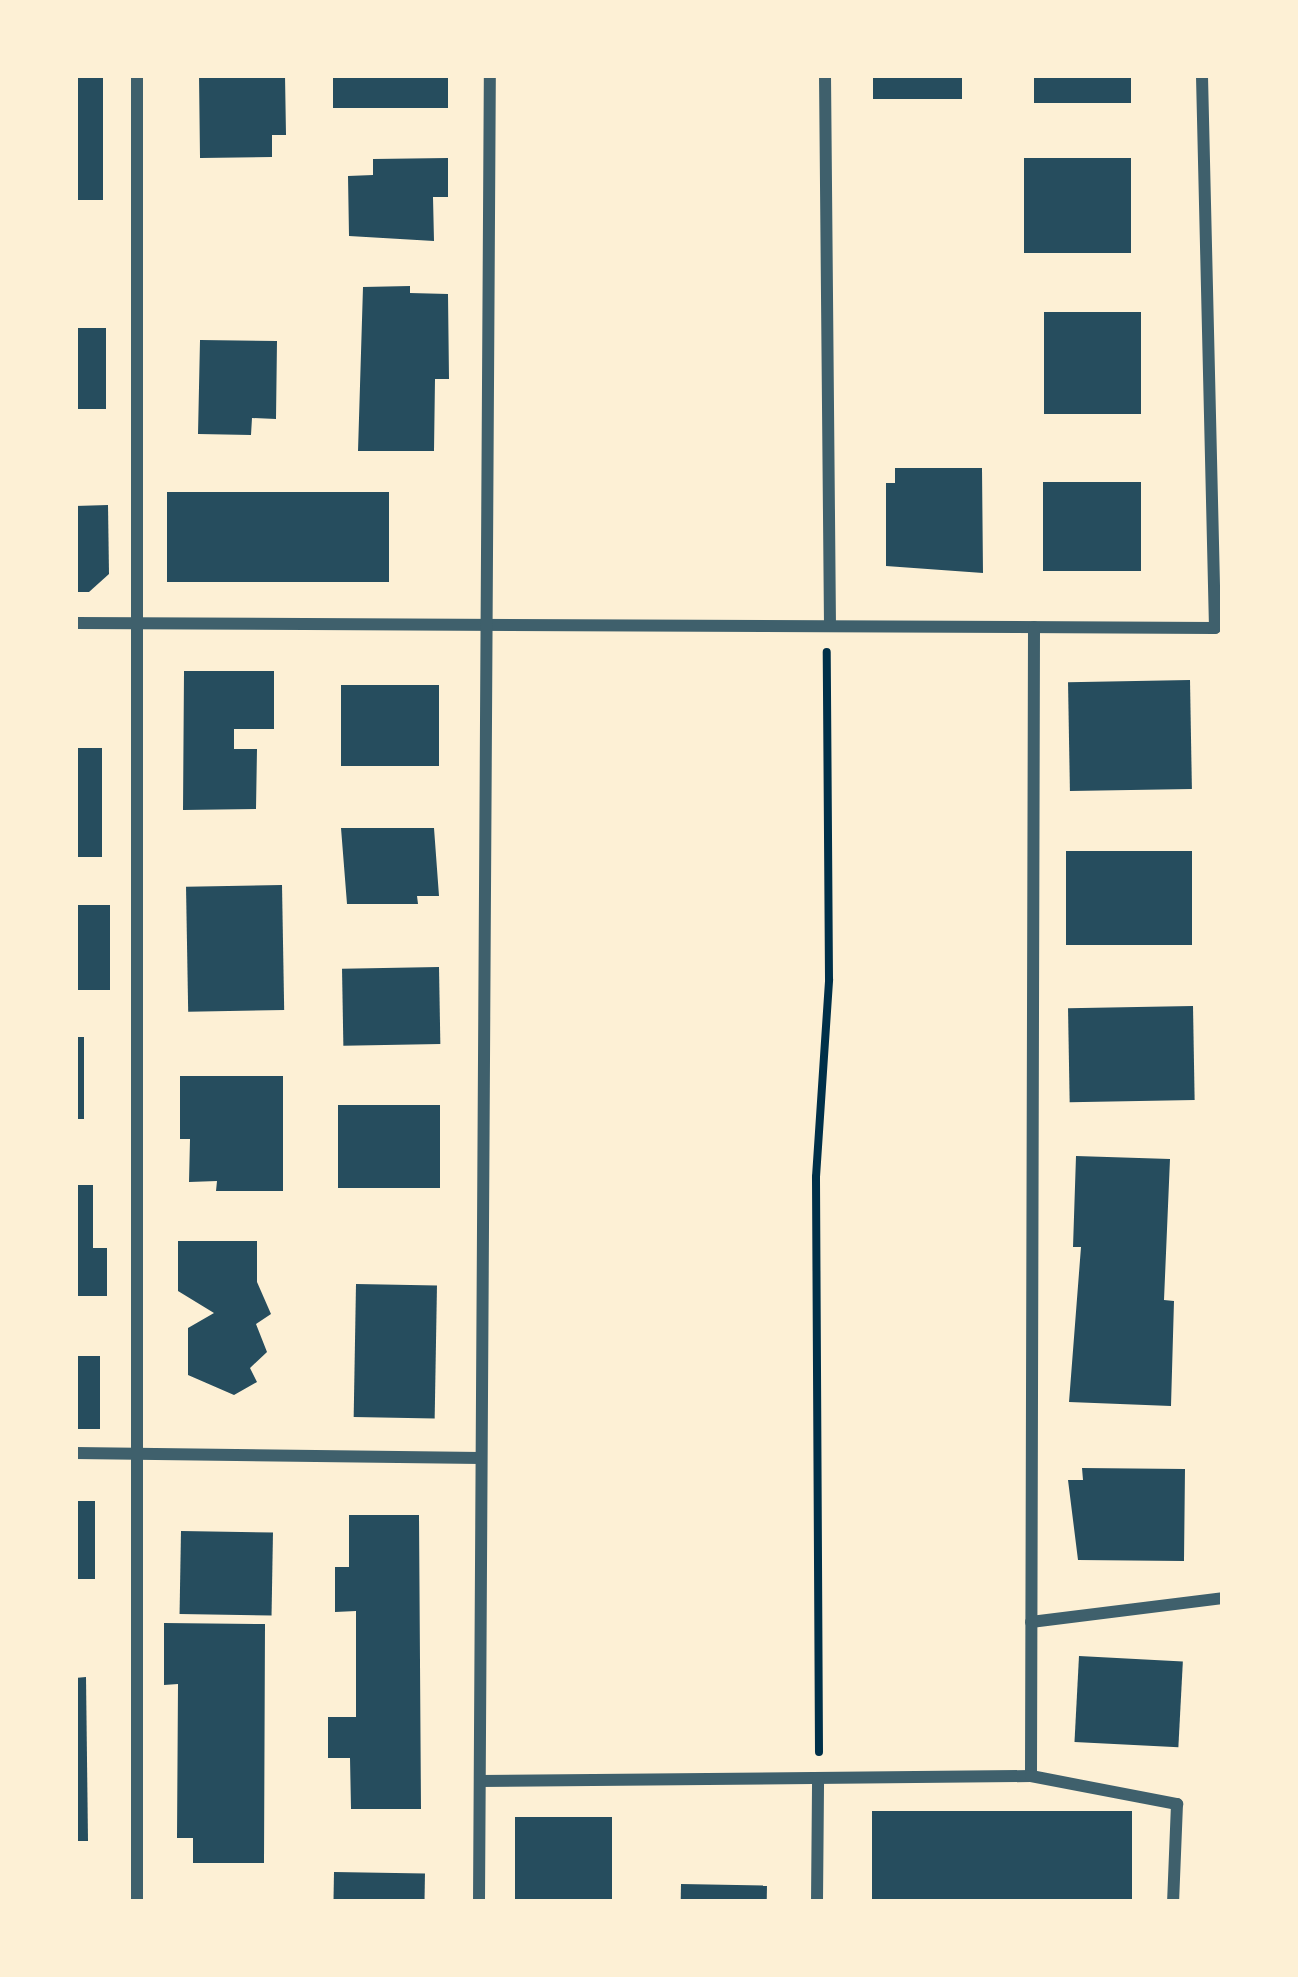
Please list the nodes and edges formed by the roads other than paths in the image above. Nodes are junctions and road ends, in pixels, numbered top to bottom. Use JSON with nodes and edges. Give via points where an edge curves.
{"nodes":[{"id":1,"x":137,"y":75,"type":"edge"},
{"id":2,"x":490,"y":75,"type":"edge"},
{"id":3,"x":826,"y":75,"type":"edge"},
{"id":4,"x":1202,"y":75,"type":"edge"},
{"id":5,"x":487,"y":622,"type":"junction"},
{"id":6,"x":75,"y":623,"type":"edge"},
{"id":7,"x":137,"y":623,"type":"junction"},
{"id":8,"x":830,"y":625,"type":"junction"},
{"id":9,"x":1034,"y":627,"type":"junction"},
{"id":10,"x":75,"y":1453,"type":"edge"},
{"id":11,"x":137,"y":1453,"type":"junction"},
{"id":12,"x":481,"y":1458,"type":"junction"},
{"id":13,"x":1223,"y":1598,"type":"edge"},
{"id":14,"x":1031,"y":1622,"type":"junction"},
{"id":15,"x":1030,"y":1776,"type":"junction"},
{"id":16,"x":818,"y":1778,"type":"junction"},
{"id":17,"x":480,"y":1781,"type":"junction"},
{"id":18,"x":137,"y":1902,"type":"edge"},
{"id":19,"x":479,"y":1902,"type":"edge"},
{"id":20,"x":817,"y":1902,"type":"edge"},
{"id":21,"x":1173,"y":1902,"type":"edge"}],
"edges":[{"from":1,"to":7,"type":"street"},
{"from":2,"to":5,"type":"street"},
{"from":3,"to":8,"type":"street"},
{"from":4,"to":9,"type":"street","via":[[1215,628]]},
{"from":5,"to":7,"type":"street"},
{"from":5,"to":8,"type":"street"},
{"from":5,"to":12,"type":"street"},
{"from":6,"to":7,"type":"street"},
{"from":7,"to":11,"type":"street"},
{"from":8,"to":9,"type":"street"},
{"from":9,"to":14,"type":"street"},
{"from":10,"to":11,"type":"street"},
{"from":11,"to":12,"type":"street"},
{"from":11,"to":18,"type":"street"},
{"from":12,"to":17,"type":"street"},
{"from":13,"to":14,"type":"street"},
{"from":14,"to":15,"type":"street"},
{"from":15,"to":16,"type":"street"},
{"from":15,"to":21,"type":"street","via":[[1177,1804]]},
{"from":16,"to":17,"type":"street"},
{"from":16,"to":20,"type":"street"},
{"from":17,"to":19,"type":"street"}]}
